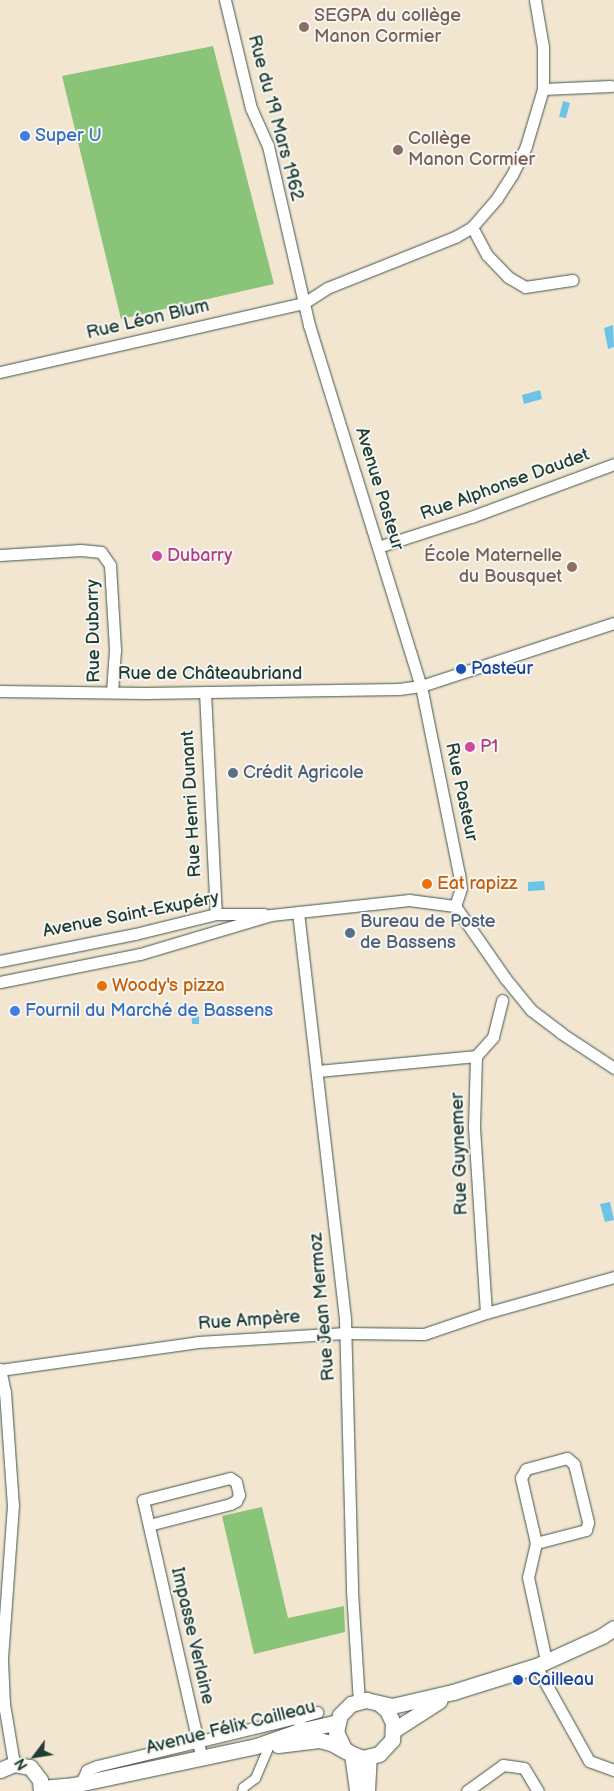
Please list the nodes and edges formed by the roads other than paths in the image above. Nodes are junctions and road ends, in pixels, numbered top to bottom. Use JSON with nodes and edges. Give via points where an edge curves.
{"nodes":[{"id":1,"x":225,"y":0,"type":"edge"},
{"id":2,"x":535,"y":0,"type":"edge"},
{"id":3,"x":611,"y":86,"type":"dead end"},
{"id":4,"x":543,"y":89,"type":"junction"},
{"id":5,"x":472,"y":227,"type":"junction"},
{"id":6,"x":572,"y":280,"type":"dead end"},
{"id":7,"x":304,"y":303,"type":"junction"},
{"id":8,"x":0,"y":372,"type":"edge"},
{"id":9,"x":614,"y":464,"type":"edge"},
{"id":10,"x":378,"y":547,"type":"junction"},
{"id":11,"x":0,"y":556,"type":"edge"},
{"id":12,"x":614,"y":622,"type":"edge"},
{"id":13,"x":421,"y":686,"type":"junction"},
{"id":14,"x":0,"y":691,"type":"edge"},
{"id":15,"x":112,"y":692,"type":"junction"},
{"id":16,"x":205,"y":692,"type":"junction"},
{"id":17,"x":455,"y":906,"type":"junction"},
{"id":18,"x":298,"y":912,"type":"junction"},
{"id":19,"x":216,"y":914,"type":"junction"},
{"id":20,"x":271,"y":915,"type":"junction"},
{"id":21,"x":0,"y":961,"type":"edge"},
{"id":22,"x":0,"y":982,"type":"edge"},
{"id":23,"x":502,"y":1000,"type":"dead end"},
{"id":24,"x":476,"y":1056,"type":"junction"},
{"id":25,"x":614,"y":1068,"type":"edge"},
{"id":26,"x":318,"y":1071,"type":"junction"},
{"id":27,"x":614,"y":1277,"type":"edge"},
{"id":28,"x":486,"y":1314,"type":"junction"},
{"id":29,"x":346,"y":1333,"type":"junction"},
{"id":30,"x":0,"y":1369,"type":"edge"},
{"id":31,"x":149,"y":1525,"type":"junction"},
{"id":32,"x":536,"y":1543,"type":"junction"},
{"id":33,"x":614,"y":1628,"type":"edge"},
{"id":34,"x":541,"y":1663,"type":"junction"},
{"id":35,"x":453,"y":1692,"type":"junction"},
{"id":36,"x":359,"y":1701,"type":"junction"},
{"id":37,"x":2,"y":1704,"type":"edge"},
{"id":38,"x":381,"y":1705,"type":"junction"},
{"id":39,"x":317,"y":1712,"type":"dead end"},
{"id":40,"x":337,"y":1722,"type":"junction"},
{"id":41,"x":299,"y":1724,"type":"junction"},
{"id":42,"x":394,"y":1730,"type":"junction"},
{"id":43,"x":262,"y":1746,"type":"junction"},
{"id":44,"x":200,"y":1748,"type":"junction"},
{"id":45,"x":352,"y":1754,"type":"junction"},
{"id":46,"x":369,"y":1758,"type":"junction"},
{"id":47,"x":7,"y":1767,"type":"edge"},
{"id":48,"x":614,"y":1770,"type":"edge"},
{"id":49,"x":41,"y":1790,"type":"edge"},
{"id":50,"x":242,"y":1791,"type":"edge"},
{"id":51,"x":357,"y":1791,"type":"edge"},
{"id":52,"x":367,"y":1791,"type":"edge"},
{"id":53,"x":467,"y":1791,"type":"edge"},
{"id":54,"x":538,"y":1791,"type":"edge"}],
"edges":[{"from":1,"to":7,"type":"street","name":"Rue du 19 Mars 1962","via":[[251,108],[268,146]]},
{"from":2,"to":4,"type":"street","via":[[543,47]]},
{"from":3,"to":4,"type":"street"},
{"from":4,"to":5,"type":"street","via":[[526,146],[512,175]]},
{"from":5,"to":6,"type":"street","via":[[487,255],[508,277],[525,287]]},
{"from":5,"to":7,"type":"street","via":[[455,237],[327,288]]},
{"from":7,"to":8,"type":"street","name":"Rue Léon Blum"},
{"from":7,"to":10,"type":"street","name":"Avenue Pasteur","via":[[308,325]]},
{"from":9,"to":10,"type":"street","name":"Rue Alphonse Daudet","via":[[472,518]]},
{"from":10,"to":13,"type":"street","name":"Avenue Pasteur"},
{"from":11,"to":15,"type":"street","name":"Rue Dubarry","via":[[81,550],[100,552],[110,565],[115,650]]},
{"from":12,"to":13,"type":"street","name":"Rue de Châteaubriand"},
{"from":13,"to":16,"type":"street","name":"Rue de Châteaubriand","via":[[400,690]]},
{"from":13,"to":17,"type":"street","name":"Rue Pasteur","via":[[459,874],[461,888]]},
{"from":14,"to":15,"type":"street","name":"Rue de Châteaubriand"},
{"from":15,"to":16,"type":"street","name":"Rue de Châteaubriand"},
{"from":16,"to":19,"type":"street","name":"Rue Henri Dunant"},
{"from":17,"to":18,"type":"street","name":"Avenue Saint-Exupéry","via":[[409,900]]},
{"from":17,"to":25,"type":"street","via":[[505,978],[532,1010]]},
{"from":18,"to":20,"type":"street","name":"Avenue Saint-Exupéry"},
{"from":18,"to":26,"type":"street","name":"Rue Jean Mermoz"},
{"from":19,"to":20,"type":"street","name":"Avenue Saint-Exupéry"},
{"from":19,"to":21,"type":"street","name":"Avenue Saint-Exupéry"},
{"from":20,"to":22,"type":"street","name":"Avenue Saint-Exupéry","via":[[140,954]]},
{"from":23,"to":24,"type":"street","via":[[493,1037]]},
{"from":24,"to":26,"type":"street"},
{"from":24,"to":28,"type":"street","name":"Rue Guynemer","via":[[474,1127]]},
{"from":26,"to":29,"type":"street","name":"Rue Jean Mermoz"},
{"from":27,"to":28,"type":"street","name":"Rue Ampère"},
{"from":28,"to":29,"type":"street","name":"Rue Ampère","via":[[424,1334]]},
{"from":29,"to":30,"type":"street","name":"Rue Ampère","via":[[198,1342]]},
{"from":29,"to":36,"type":"street","name":"Rue Jean Mermoz","via":[[352,1591]]},
{"from":30,"to":37,"type":"street","via":[[5,1392],[13,1505]]},
{"from":31,"to":31,"type":"street","name":"Impasse Verlaine","via":[[143,1500],[230,1478],[236,1482],[239,1495],[230,1504]]},
{"from":31,"to":44,"type":"street","name":"Impasse Verlaine"},
{"from":32,"to":32,"type":"street","via":[[586,1530],[588,1522],[574,1464],[567,1458],[526,1469],[521,1478]]},
{"from":32,"to":34,"type":"street","via":[[528,1577]]},
{"from":33,"to":34,"type":"street"},
{"from":34,"to":35,"type":"street"},
{"from":34,"to":48,"type":"street","via":[[589,1761]]},
{"from":35,"to":38,"type":"street","via":[[399,1705]]},
{"from":35,"to":42,"type":"street"},
{"from":36,"to":38,"type":"street"},
{"from":36,"to":40,"type":"street","name":"Avenue Félix Cailleau","via":[[345,1708]]},
{"from":37,"to":47,"type":"street"},
{"from":38,"to":42,"type":"street","via":[[391,1716]]},
{"from":39,"to":41,"type":"street"},
{"from":40,"to":41,"type":"street","name":"Avenue Félix Cailleau"},
{"from":40,"to":45,"type":"street","via":[[339,1741]]},
{"from":41,"to":43,"type":"street","name":"Avenue Félix Cailleau"},
{"from":41,"to":44,"type":"street"},
{"from":42,"to":46,"type":"street","via":[[387,1748]]},
{"from":43,"to":44,"type":"street","name":"Avenue Félix Cailleau"},
{"from":43,"to":45,"type":"street","via":[[319,1740]]},
{"from":43,"to":50,"type":"street","via":[[255,1778],[243,1786]]},
{"from":44,"to":49,"type":"street","name":"Avenue Félix Cailleau","via":[[81,1783]]},
{"from":45,"to":46,"type":"street"},
{"from":45,"to":51,"type":"street"},
{"from":46,"to":52,"type":"street"},
{"from":47,"to":49,"type":"street","via":[[30,1767],[40,1780]]},
{"from":53,"to":54,"type":"street","via":[[503,1765],[524,1768]]}]}
